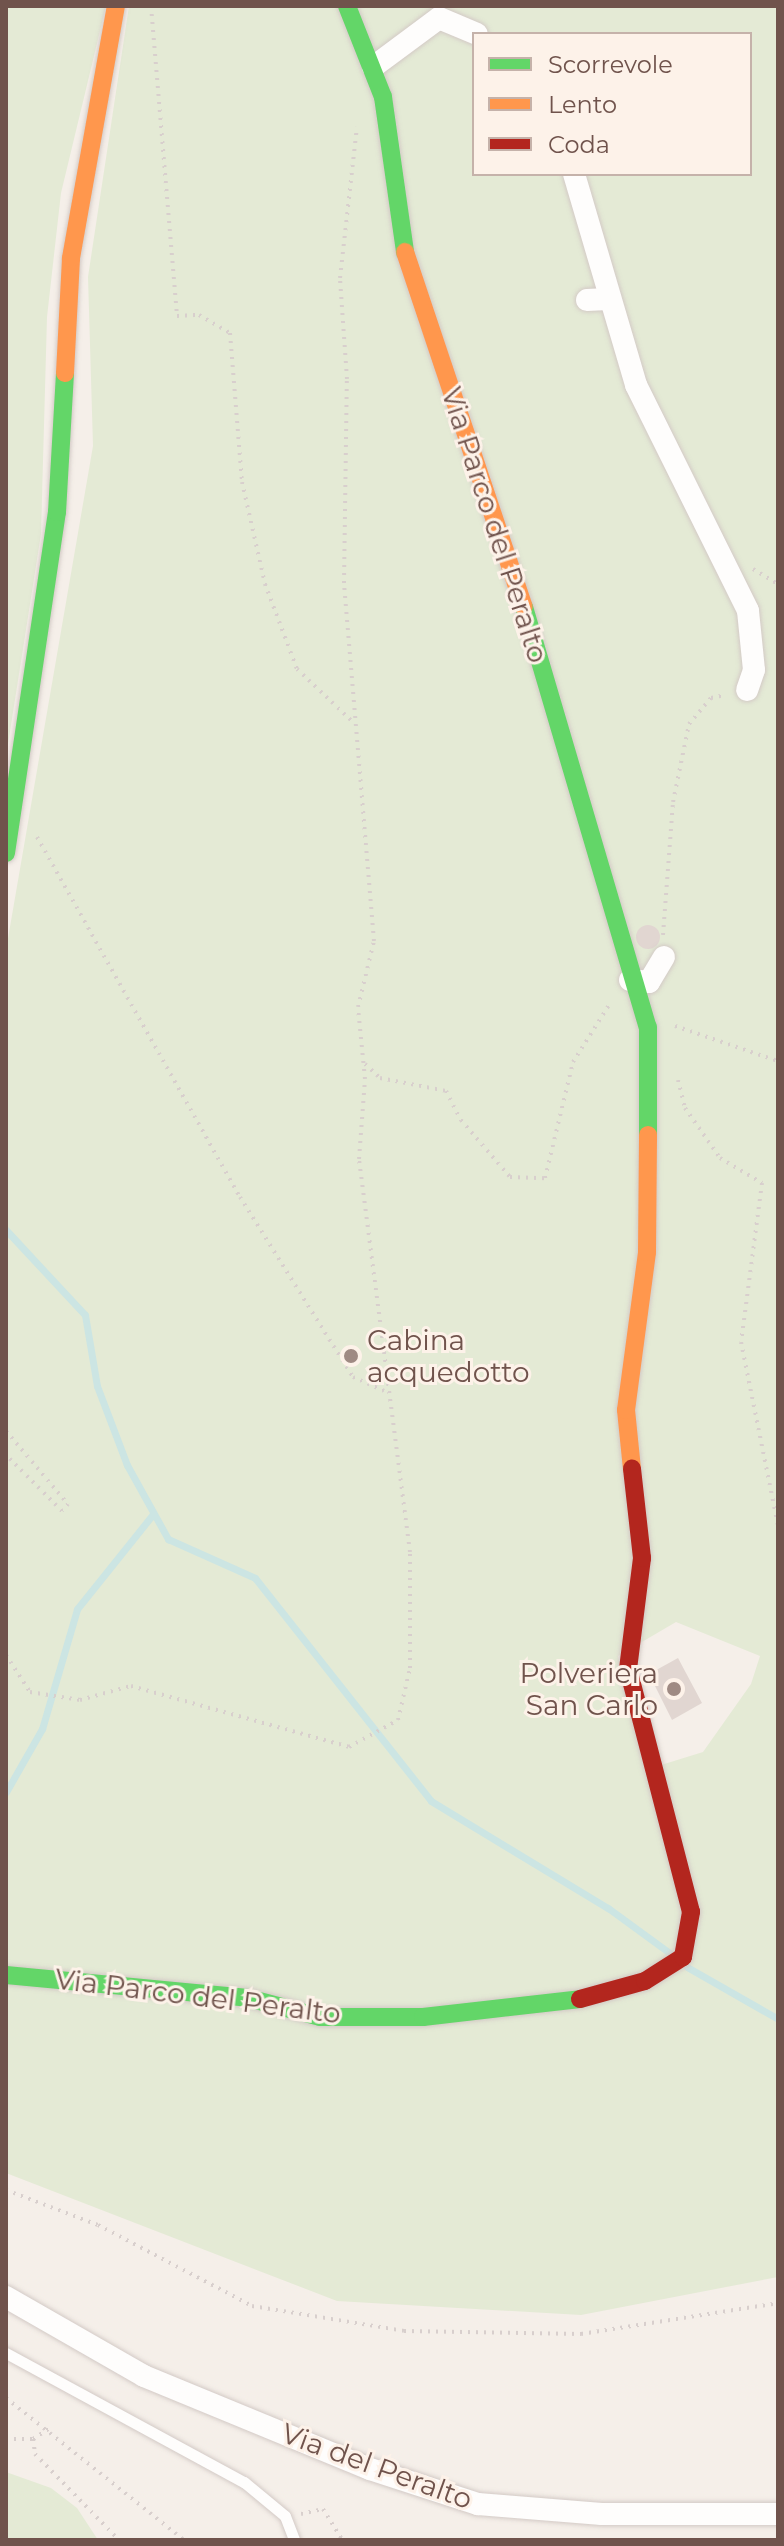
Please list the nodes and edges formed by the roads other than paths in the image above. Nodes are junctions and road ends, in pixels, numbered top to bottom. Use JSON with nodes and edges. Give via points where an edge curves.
{"nodes":[{"id":1,"x":116,"y":6,"type":"edge"},
{"id":2,"x":347,"y":6,"type":"edge"},
{"id":3,"x":472,"y":32,"type":"edge"},
{"id":4,"x":373,"y":67,"type":"junction"},
{"id":5,"x":574,"y":176,"type":"edge"},
{"id":6,"x":747,"y":690,"type":"road end"},
{"id":7,"x":6,"y":853,"type":"edge"},
{"id":8,"x":664,"y":957,"type":"road end"},
{"id":9,"x":630,"y":980,"type":"junction"},
{"id":10,"x":6,"y":1975,"type":"edge"},
{"id":11,"x":6,"y":2297,"type":"edge"},
{"id":12,"x":6,"y":2353,"type":"edge"},
{"id":13,"x":778,"y":2514,"type":"edge"},
{"id":14,"x":294,"y":2540,"type":"edge"}],
"edges":[{"from":1,"to":7,"type":"street","via":[[71,258],[57,512]]},
{"from":2,"to":4,"type":"street","name":"Via Parco del Peralto"},
{"from":3,"to":4,"type":"street","via":[[439,18]]},
{"from":4,"to":9,"type":"street","name":"Via Parco del Peralto","via":[[419,304],[506,539]]},
{"from":5,"to":6,"type":"street","via":[[598,299],[748,611],[754,670]]},
{"from":8,"to":9,"type":"street","via":[[649,982]]},
{"from":9,"to":10,"type":"street","name":"Via Parco del Peralto","via":[[648,1027],[644,1094],[652,1150],[626,1410],[642,1558],[628,1669],[691,1912],[683,1957],[645,1981],[587,1998],[423,2017],[320,2017],[248,1998]]},
{"from":11,"to":13,"type":"street","name":"Via del Peralto","via":[[144,2376],[370,2469],[478,2504],[602,2514]]},
{"from":12,"to":14,"type":"lane","via":[[244,2482],[289,2526]]}]}
